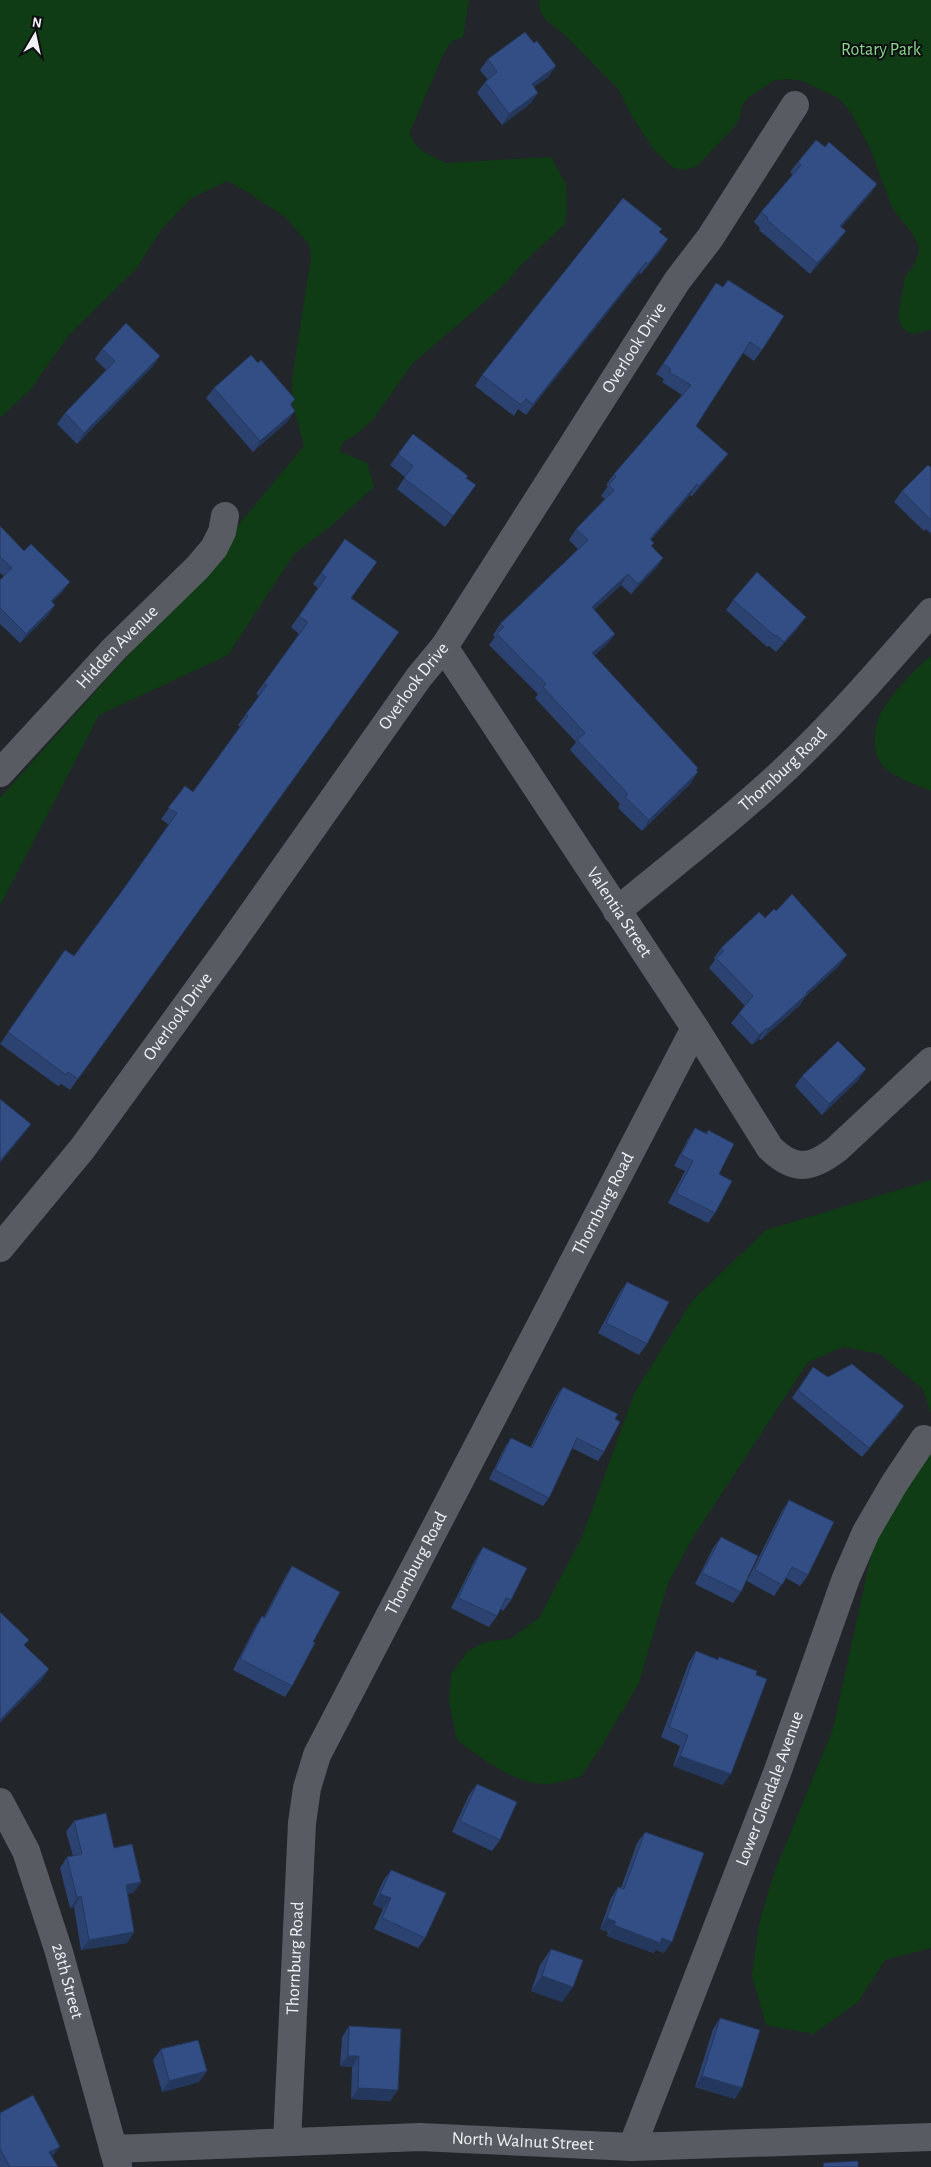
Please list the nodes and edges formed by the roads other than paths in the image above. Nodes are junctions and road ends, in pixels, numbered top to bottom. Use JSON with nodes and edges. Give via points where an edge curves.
{"nodes":[{"id":1,"x":795,"y":105,"type":"dead end"},
{"id":2,"x":225,"y":516,"type":"dead end"},
{"id":3,"x":931,"y":612,"type":"edge"},
{"id":4,"x":444,"y":647,"type":"junction"},
{"id":5,"x":0,"y":773,"type":"edge"},
{"id":6,"x":617,"y":911,"type":"junction"},
{"id":7,"x":695,"y":1028,"type":"junction"},
{"id":8,"x":931,"y":1061,"type":"edge"},
{"id":9,"x":0,"y":1248,"type":"edge"},
{"id":10,"x":924,"y":1439,"type":"dead end"},
{"id":11,"x":0,"y":1802,"type":"edge"},
{"id":12,"x":931,"y":2137,"type":"edge"},
{"id":13,"x":287,"y":2142,"type":"junction"},
{"id":14,"x":632,"y":2147,"type":"junction"},
{"id":15,"x":116,"y":2158,"type":"edge"}],
"edges":[{"from":1,"to":4,"type":"street","name":"Overlook Drive","via":[[710,238],[677,281]]},
{"from":2,"to":5,"type":"street","name":"Hidden Avenue","via":[[214,548],[197,568],[114,650]]},
{"from":3,"to":6,"type":"street","name":"Thornburg Road","via":[[799,756]]},
{"from":4,"to":6,"type":"street","name":"Valentia Street"},
{"from":4,"to":9,"type":"street","name":"Overlook Drive","via":[[419,677],[82,1149]]},
{"from":6,"to":7,"type":"street","name":"Valentia Street"},
{"from":7,"to":8,"type":"street","name":"Valentia Street","via":[[770,1148],[782,1160],[802,1166],[820,1161],[837,1149]]},
{"from":7,"to":13,"type":"street","name":"Thornburg Road","via":[[318,1755],[302,1823]]},
{"from":10,"to":14,"type":"street","name":"Lower Glendale Avenue","via":[[866,1532],[846,1578],[774,1783]]},
{"from":11,"to":15,"type":"street","name":"28th Street","via":[[32,1869],[59,1952]]},
{"from":12,"to":14,"type":"street","name":"North Walnut Street"},
{"from":13,"to":14,"type":"street","name":"North Walnut Street","via":[[420,2137]]},
{"from":13,"to":15,"type":"street","name":"North Walnut Street"}]}
